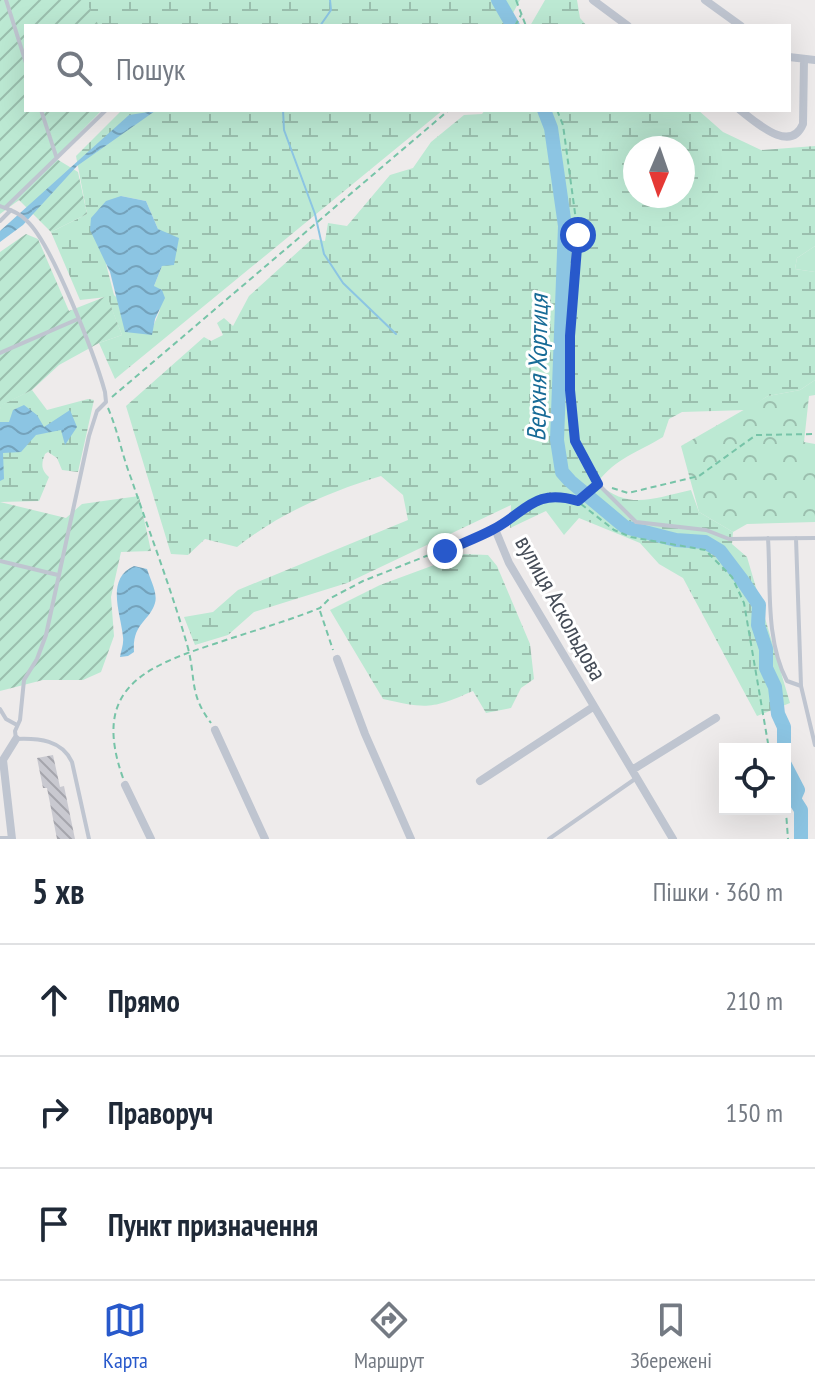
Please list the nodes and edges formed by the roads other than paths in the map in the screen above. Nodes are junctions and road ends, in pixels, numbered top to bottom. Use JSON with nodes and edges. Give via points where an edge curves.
{"nodes":[{"id":1,"x":6,"y":0,"type":"edge"},
{"id":2,"x":593,"y":0,"type":"edge"},
{"id":3,"x":705,"y":0,"type":"edge"},
{"id":4,"x":625,"y":24,"type":"edge"},
{"id":5,"x":738,"y":24,"type":"edge"},
{"id":6,"x":24,"y":57,"type":"edge"},
{"id":7,"x":791,"y":57,"type":"edge"},
{"id":8,"x":804,"y":59,"type":"junction"},
{"id":9,"x":815,"y":60,"type":"edge"},
{"id":10,"x":42,"y":112,"type":"edge"},
{"id":11,"x":104,"y":112,"type":"edge"},
{"id":12,"x":743,"y":112,"type":"edge"},
{"id":13,"x":56,"y":156,"type":"junction"},
{"id":14,"x":5,"y":208,"type":"edge"},
{"id":15,"x":0,"y":221,"type":"edge"},
{"id":16,"x":78,"y":319,"type":"junction"},
{"id":17,"x":0,"y":353,"type":"edge"},
{"id":18,"x":578,"y":501,"type":"road end"},
{"id":19,"x":495,"y":529,"type":"road end"},
{"id":20,"x":768,"y":538,"type":"junction"},
{"id":21,"x":796,"y":538,"type":"junction"},
{"id":22,"x":815,"y":538,"type":"edge"},
{"id":23,"x":0,"y":561,"type":"edge"},
{"id":24,"x":58,"y":575,"type":"junction"},
{"id":25,"x":337,"y":659,"type":"road end"},
{"id":26,"x":801,"y":686,"type":"junction"},
{"id":27,"x":593,"y":707,"type":"junction"},
{"id":28,"x":0,"y":709,"type":"edge"},
{"id":29,"x":716,"y":718,"type":"dead end"},
{"id":30,"x":17,"y":725,"type":"junction"},
{"id":31,"x":215,"y":730,"type":"road end"},
{"id":32,"x":16,"y":739,"type":"junction"},
{"id":33,"x":815,"y":745,"type":"edge"},
{"id":34,"x":2,"y":769,"type":"edge"},
{"id":35,"x":635,"y":774,"type":"junction"},
{"id":36,"x":480,"y":781,"type":"dead end"},
{"id":37,"x":125,"y":785,"type":"road end"},
{"id":38,"x":0,"y":838,"type":"edge"},
{"id":39,"x":12,"y":839,"type":"edge"},
{"id":40,"x":89,"y":839,"type":"edge"},
{"id":41,"x":151,"y":839,"type":"edge"},
{"id":42,"x":265,"y":839,"type":"edge"},
{"id":43,"x":411,"y":839,"type":"edge"},
{"id":44,"x":549,"y":839,"type":"edge"},
{"id":45,"x":673,"y":839,"type":"edge"}],
"edges":[{"from":1,"to":6,"type":"lane"},
{"from":2,"to":4,"type":"street"},
{"from":3,"to":5,"type":"street"},
{"from":7,"to":8,"type":"street"},
{"from":8,"to":9,"type":"street"},
{"from":8,"to":12,"type":"street","via":[[803,124],[796,134],[772,133]]},
{"from":10,"to":13,"type":"lane"},
{"from":11,"to":13,"type":"lane"},
{"from":13,"to":14,"type":"lane"},
{"from":14,"to":15,"type":"lane"},
{"from":14,"to":16,"type":"lane","via":[[34,228]]},
{"from":16,"to":17,"type":"lane"},
{"from":16,"to":24,"type":"lane","via":[[106,402],[93,422]]},
{"from":18,"to":20,"type":"lane","via":[[598,484],[636,522],[706,530],[729,539]]},
{"from":19,"to":27,"type":"street","name":"вулиця Аскольдова","via":[[509,563]]},
{"from":20,"to":21,"type":"lane"},
{"from":20,"to":26,"type":"lane","via":[[778,655],[787,681]]},
{"from":21,"to":22,"type":"lane"},
{"from":21,"to":26,"type":"lane"},
{"from":23,"to":24,"type":"lane"},
{"from":24,"to":30,"type":"lane","via":[[46,635],[24,680]]},
{"from":25,"to":43,"type":"street"},
{"from":26,"to":33,"type":"lane"},
{"from":27,"to":35,"type":"street","name":"вулиця Аскольдова"},
{"from":27,"to":36,"type":"street","name":"вулиця Аскольдова"},
{"from":28,"to":30,"type":"lane"},
{"from":29,"to":35,"type":"street"},
{"from":30,"to":32,"type":"lane"},
{"from":31,"to":42,"type":"street"},
{"from":32,"to":34,"type":"street"},
{"from":32,"to":40,"type":"lane","via":[[47,741],[68,751]]},
{"from":34,"to":39,"type":"street"},
{"from":35,"to":44,"type":"lane"},
{"from":35,"to":45,"type":"street","name":"вулиця Аскольдова"},
{"from":37,"to":41,"type":"street"},
{"from":38,"to":39,"type":"lane"}]}
